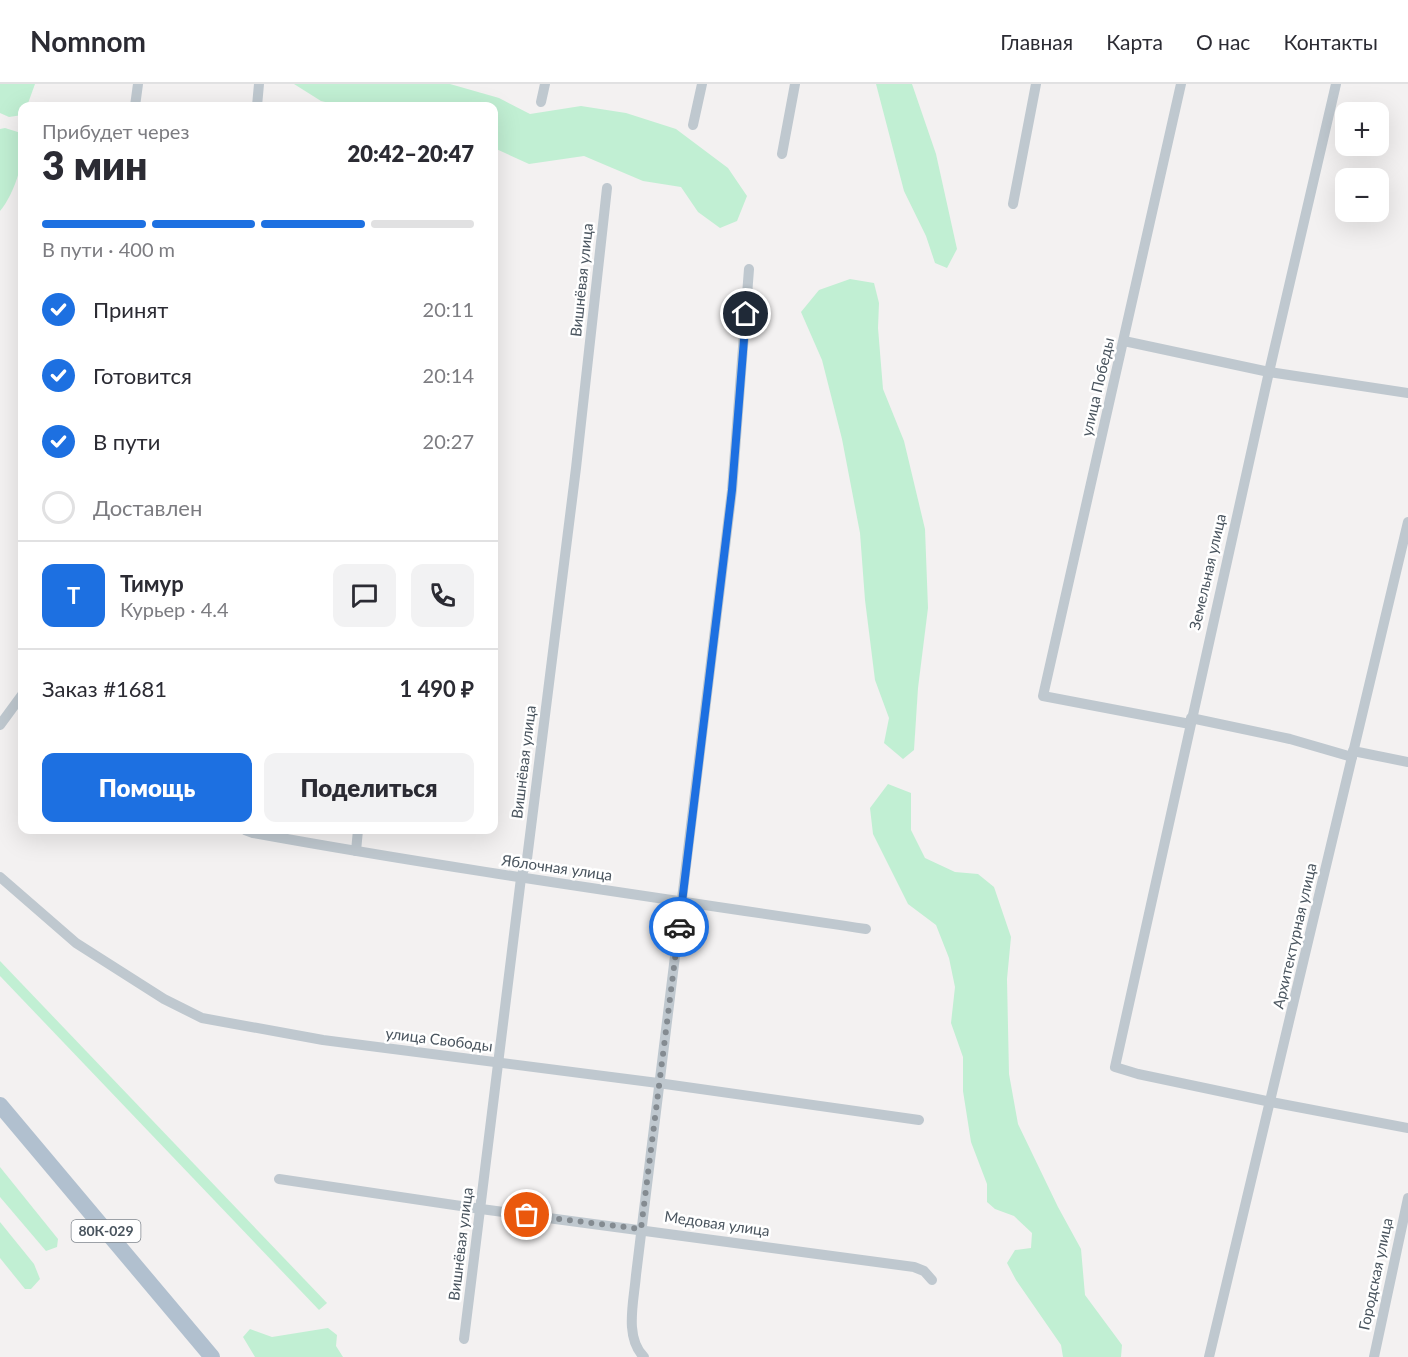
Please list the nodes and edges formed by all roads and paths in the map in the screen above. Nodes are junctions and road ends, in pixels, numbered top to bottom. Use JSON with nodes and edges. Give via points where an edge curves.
{"nodes":[{"id":1,"x":138,"y":84,"type":"edge"},
{"id":2,"x":259,"y":84,"type":"edge"},
{"id":3,"x":545,"y":84,"type":"edge"},
{"id":4,"x":702,"y":84,"type":"edge"},
{"id":5,"x":795,"y":84,"type":"edge"},
{"id":6,"x":1036,"y":84,"type":"edge"},
{"id":7,"x":1181,"y":84,"type":"edge"},
{"id":8,"x":1336,"y":84,"type":"edge"},
{"id":9,"x":136,"y":102,"type":"edge"},
{"id":10,"x":257,"y":102,"type":"edge"},
{"id":11,"x":541,"y":102,"type":"dead end"},
{"id":12,"x":693,"y":125,"type":"dead end"},
{"id":13,"x":782,"y":154,"type":"dead end"},
{"id":14,"x":607,"y":188,"type":"dead end"},
{"id":15,"x":1013,"y":204,"type":"dead end"},
{"id":16,"x":750,"y":269,"type":"dead end"},
{"id":17,"x":1124,"y":341,"type":"junction"},
{"id":18,"x":1269,"y":372,"type":"junction"},
{"id":19,"x":1408,"y":393,"type":"edge"},
{"id":20,"x":1408,"y":522,"type":"edge"},
{"id":21,"x":18,"y":702,"type":"edge"},
{"id":22,"x":1190,"y":721,"type":"junction"},
{"id":23,"x":0,"y":725,"type":"edge"},
{"id":24,"x":1353,"y":754,"type":"junction"},
{"id":25,"x":1408,"y":762,"type":"edge"},
{"id":26,"x":258,"y":834,"type":"edge"},
{"id":27,"x":357,"y":834,"type":"edge"},
{"id":28,"x":356,"y":852,"type":"junction"},
{"id":29,"x":0,"y":877,"type":"edge"},
{"id":30,"x":522,"y":878,"type":"junction"},
{"id":31,"x":682,"y":902,"type":"junction"},
{"id":32,"x":866,"y":929,"type":"dead end"},
{"id":33,"x":498,"y":1062,"type":"junction"},
{"id":34,"x":658,"y":1083,"type":"junction"},
{"id":35,"x":1271,"y":1102,"type":"junction"},
{"id":36,"x":0,"y":1105,"type":"edge"},
{"id":37,"x":919,"y":1120,"type":"dead end"},
{"id":38,"x":1408,"y":1128,"type":"edge"},
{"id":39,"x":279,"y":1179,"type":"dead end"},
{"id":40,"x":1408,"y":1198,"type":"edge"},
{"id":41,"x":481,"y":1209,"type":"junction"},
{"id":42,"x":641,"y":1229,"type":"junction"},
{"id":43,"x":932,"y":1280,"type":"dead end"},
{"id":44,"x":464,"y":1339,"type":"dead end"},
{"id":45,"x":212,"y":1357,"type":"edge"},
{"id":46,"x":644,"y":1357,"type":"edge"},
{"id":47,"x":1209,"y":1357,"type":"edge"},
{"id":48,"x":1374,"y":1357,"type":"edge"}],
"edges":[{"from":1,"to":9,"type":"street"},
{"from":2,"to":10,"type":"street"},
{"from":3,"to":11,"type":"street"},
{"from":4,"to":12,"type":"street"},
{"from":5,"to":13,"type":"street"},
{"from":6,"to":15,"type":"street"},
{"from":7,"to":17,"type":"street","name":"улица Победы"},
{"from":8,"to":18,"type":"street","name":"Земельная улица"},
{"from":14,"to":30,"type":"street","name":"Вишнёвая улица","via":[[576,468]]},
{"from":16,"to":31,"type":"street","via":[[732,490]]},
{"from":17,"to":18,"type":"street"},
{"from":17,"to":22,"type":"street","name":"улица Победы","via":[[1043,696]]},
{"from":18,"to":19,"type":"street"},
{"from":18,"to":22,"type":"street","name":"Земельная улица"},
{"from":20,"to":24,"type":"street","name":"Архитектурная улица"},
{"from":21,"to":23,"type":"street"},
{"from":22,"to":24,"type":"street"},
{"from":22,"to":35,"type":"street","name":"Земельная улица","via":[[1115,1068]]},
{"from":24,"to":25,"type":"street"},
{"from":24,"to":35,"type":"street","name":"Архитектурная улица"},
{"from":26,"to":28,"type":"street","name":"Яблочная улица"},
{"from":27,"to":28,"type":"street"},
{"from":28,"to":30,"type":"street","name":"Яблочная улица"},
{"from":29,"to":33,"type":"street","name":"улица Свободы","via":[[76,943],[164,999],[202,1018],[323,1040]]},
{"from":30,"to":31,"type":"street","name":"Яблочная улица"},
{"from":30,"to":33,"type":"street","name":"Вишнёвая улица"},
{"from":31,"to":32,"type":"street","name":"Яблочная улица"},
{"from":31,"to":34,"type":"street"},
{"from":33,"to":34,"type":"street","name":"улица Свободы"},
{"from":33,"to":41,"type":"street","name":"Вишнёвая улица"},
{"from":34,"to":37,"type":"street","name":"улица Свободы"},
{"from":34,"to":42,"type":"street"},
{"from":35,"to":38,"type":"street"},
{"from":35,"to":47,"type":"street","name":"Архитектурная улица"},
{"from":36,"to":45,"type":"main road","number":"80К-029"},
{"from":39,"to":41,"type":"street","name":"Медовая улица"},
{"from":40,"to":48,"type":"street","name":"Городская улица"},
{"from":41,"to":42,"type":"street","name":"Медовая улица"},
{"from":41,"to":44,"type":"street","name":"Вишнёвая улица"},
{"from":42,"to":43,"type":"street","name":"Медовая улица","via":[[914,1267]]},
{"from":42,"to":46,"type":"street","via":[[632,1333],[636,1349]]}]}
